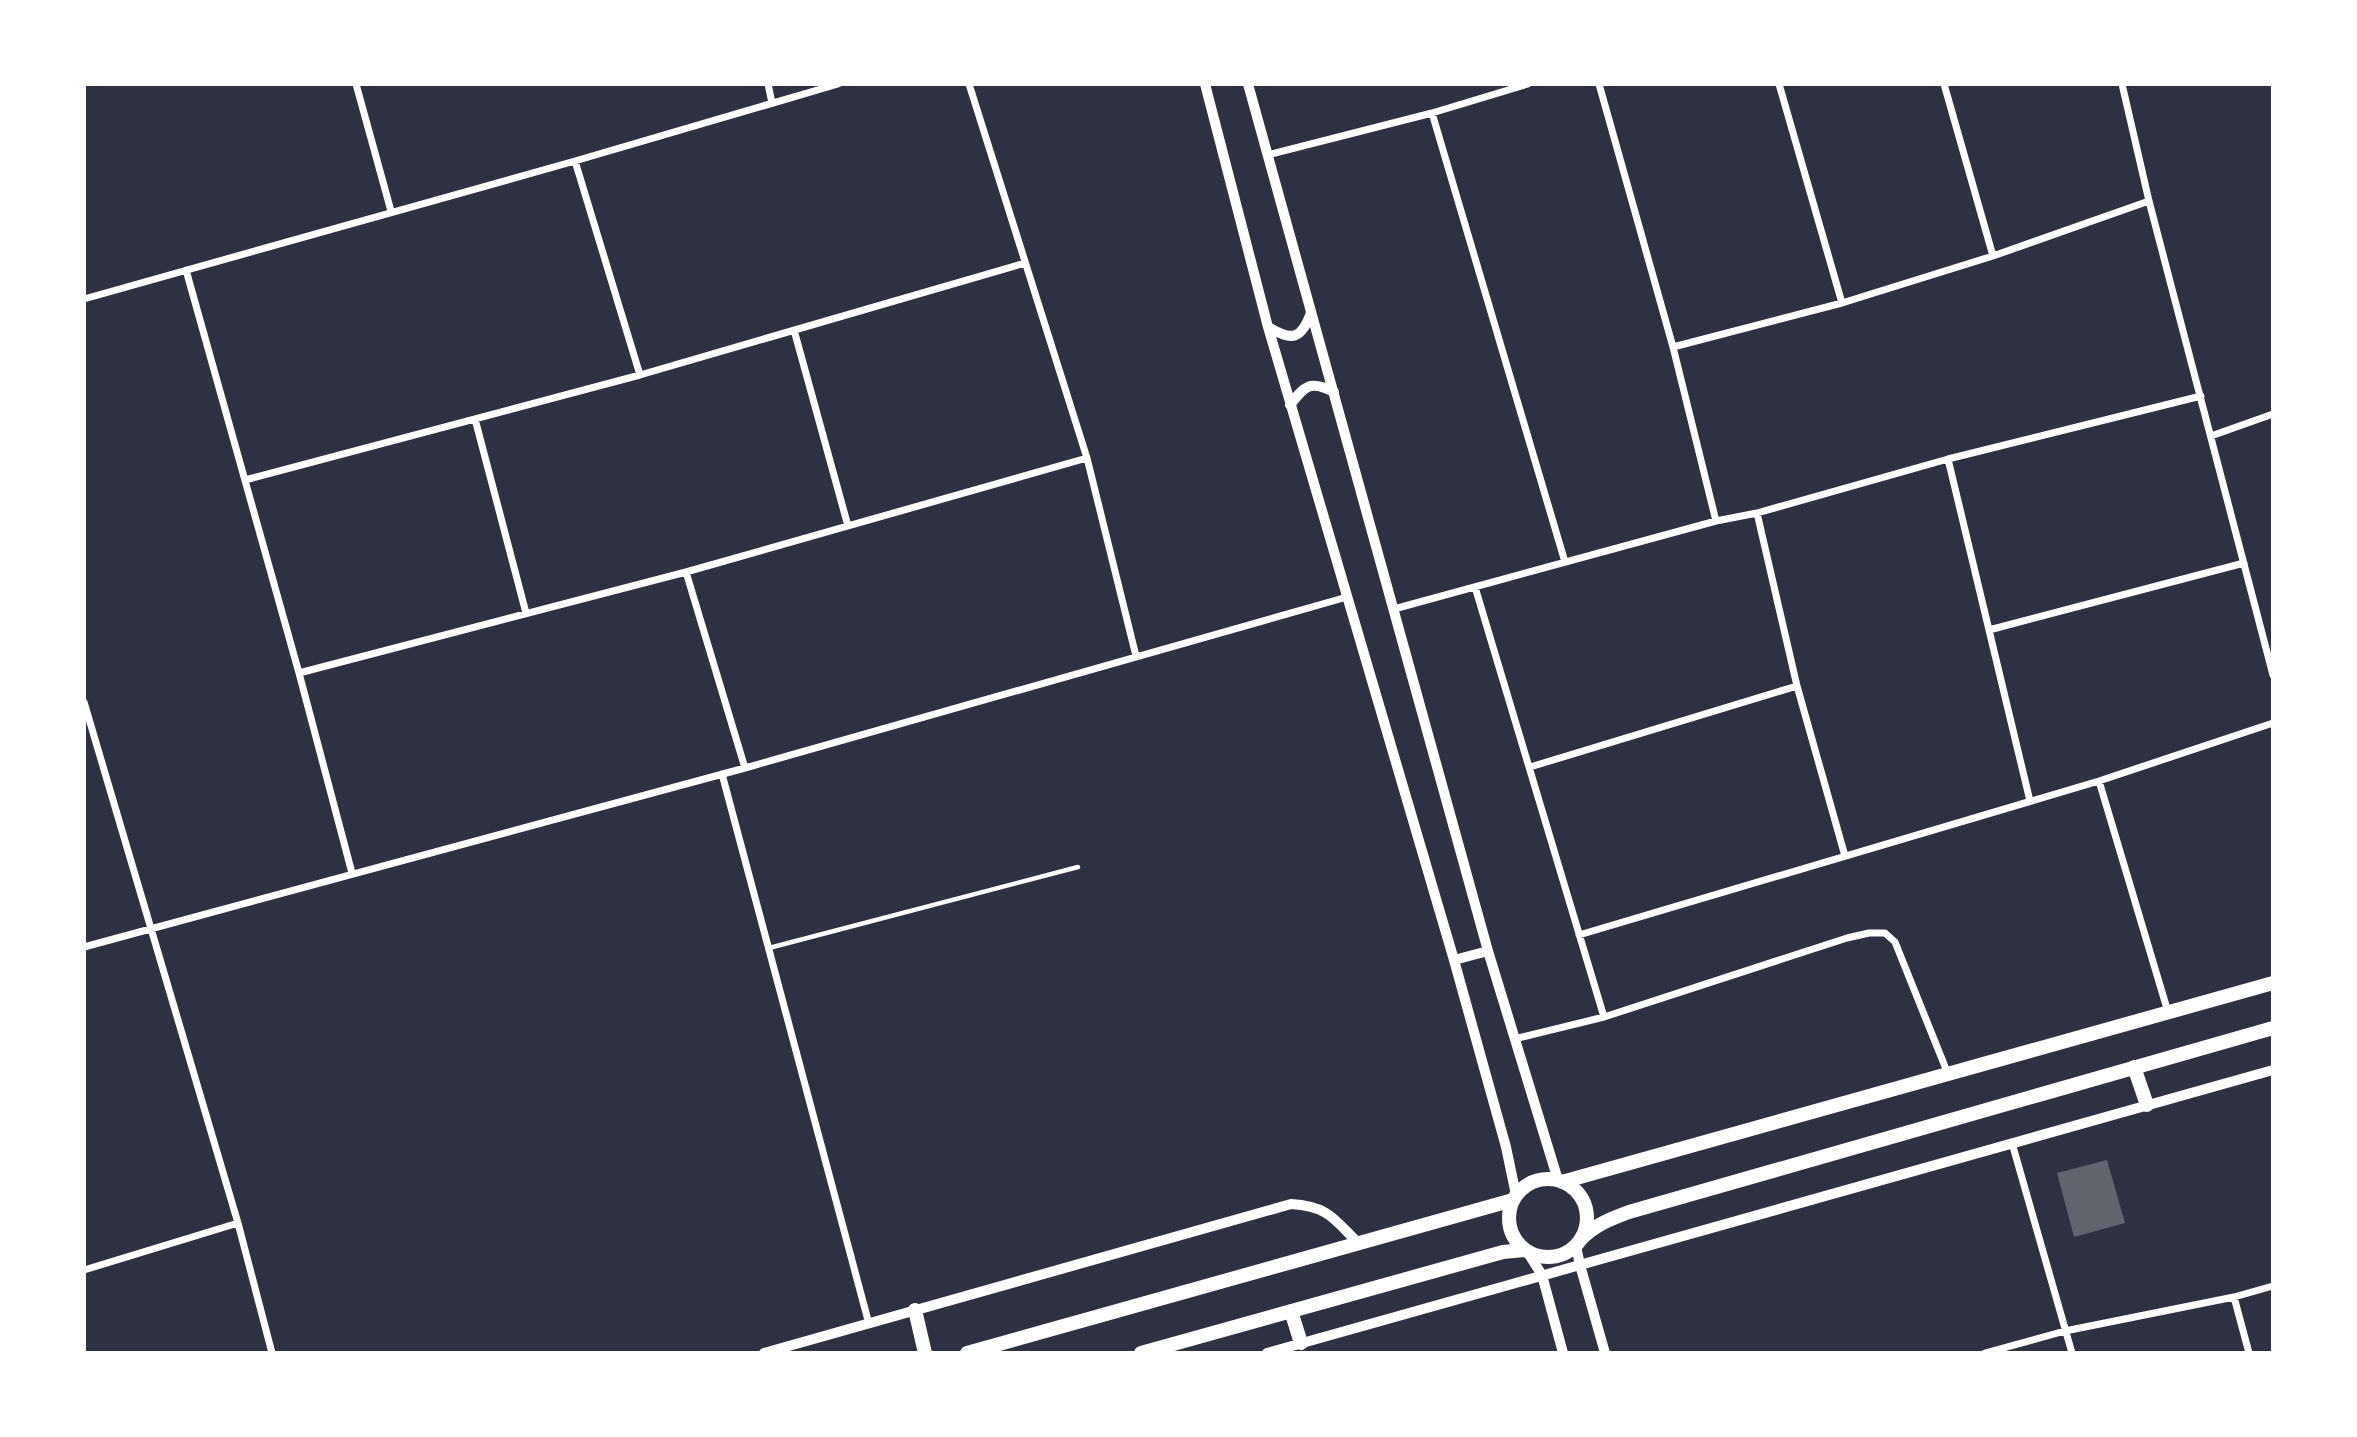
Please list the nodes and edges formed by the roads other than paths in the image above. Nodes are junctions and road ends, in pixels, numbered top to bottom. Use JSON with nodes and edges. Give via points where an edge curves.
{"nodes":[{"id":1,"x":356,"y":84,"type":"edge"},
{"id":2,"x":768,"y":84,"type":"edge"},
{"id":3,"x":838,"y":84,"type":"edge"},
{"id":4,"x":969,"y":84,"type":"edge"},
{"id":5,"x":1205,"y":84,"type":"edge"},
{"id":6,"x":1248,"y":84,"type":"edge"},
{"id":7,"x":1528,"y":84,"type":"edge"},
{"id":8,"x":1599,"y":84,"type":"edge"},
{"id":9,"x":1779,"y":84,"type":"edge"},
{"id":10,"x":1944,"y":84,"type":"edge"},
{"id":11,"x":2122,"y":84,"type":"edge"},
{"id":12,"x":772,"y":103,"type":"junction"},
{"id":13,"x":1432,"y":113,"type":"junction"},
{"id":14,"x":1268,"y":155,"type":"junction"},
{"id":15,"x":575,"y":161,"type":"junction"},
{"id":16,"x":2149,"y":201,"type":"junction"},
{"id":17,"x":391,"y":211,"type":"junction"},
{"id":18,"x":1993,"y":256,"type":"junction"},
{"id":19,"x":1025,"y":263,"type":"junction"},
{"id":20,"x":186,"y":270,"type":"junction"},
{"id":21,"x":84,"y":299,"type":"edge"},
{"id":22,"x":1842,"y":303,"type":"junction"},
{"id":23,"x":1311,"y":313,"type":"junction"},
{"id":24,"x":1268,"y":327,"type":"junction"},
{"id":25,"x":794,"y":330,"type":"junction"},
{"id":26,"x":1673,"y":347,"type":"junction"},
{"id":27,"x":640,"y":375,"type":"junction"},
{"id":28,"x":1334,"y":392,"type":"junction"},
{"id":29,"x":2201,"y":396,"type":"junction"},
{"id":30,"x":1290,"y":405,"type":"junction"},
{"id":31,"x":2273,"y":414,"type":"edge"},
{"id":32,"x":475,"y":419,"type":"junction"},
{"id":33,"x":2211,"y":436,"type":"junction"},
{"id":34,"x":1087,"y":458,"type":"junction"},
{"id":35,"x":1948,"y":459,"type":"junction"},
{"id":36,"x":244,"y":480,"type":"junction"},
{"id":37,"x":1756,"y":513,"type":"junction"},
{"id":38,"x":1716,"y":521,"type":"junction"},
{"id":39,"x":848,"y":526,"type":"junction"},
{"id":40,"x":1565,"y":562,"type":"junction"},
{"id":41,"x":2244,"y":563,"type":"junction"},
{"id":42,"x":686,"y":572,"type":"junction"},
{"id":43,"x":1475,"y":587,"type":"junction"},
{"id":44,"x":1346,"y":597,"type":"junction"},
{"id":45,"x":1394,"y":609,"type":"junction"},
{"id":46,"x":526,"y":614,"type":"junction"},
{"id":47,"x":1989,"y":630,"type":"junction"},
{"id":48,"x":1136,"y":656,"type":"junction"},
{"id":49,"x":299,"y":673,"type":"junction"},
{"id":50,"x":2273,"y":676,"type":"edge"},
{"id":51,"x":1797,"y":686,"type":"junction"},
{"id":52,"x":84,"y":702,"type":"edge"},
{"id":53,"x":2273,"y":723,"type":"edge"},
{"id":54,"x":1530,"y":767,"type":"junction"},
{"id":55,"x":745,"y":768,"type":"junction"},
{"id":56,"x":722,"y":774,"type":"junction"},
{"id":57,"x":2099,"y":781,"type":"junction"},
{"id":58,"x":2030,"y":801,"type":"junction"},
{"id":59,"x":1845,"y":856,"type":"junction"},
{"id":60,"x":1078,"y":867,"type":"dead end"},
{"id":61,"x":352,"y":873,"type":"junction"},
{"id":62,"x":150,"y":928,"type":"junction"},
{"id":63,"x":1579,"y":935,"type":"junction"},
{"id":64,"x":84,"y":947,"type":"edge"},
{"id":65,"x":768,"y":948,"type":"junction"},
{"id":66,"x":1488,"y":951,"type":"junction"},
{"id":67,"x":1454,"y":960,"type":"junction"},
{"id":68,"x":2273,"y":983,"type":"edge"},
{"id":69,"x":2168,"y":1012,"type":"junction"},
{"id":70,"x":1604,"y":1017,"type":"junction"},
{"id":71,"x":2273,"y":1028,"type":"edge"},
{"id":72,"x":1514,"y":1040,"type":"junction"},
{"id":73,"x":2134,"y":1067,"type":"junction"},
{"id":74,"x":2273,"y":1070,"type":"edge"},
{"id":75,"x":1948,"y":1074,"type":"junction"},
{"id":76,"x":2147,"y":1105,"type":"junction"},
{"id":77,"x":2012,"y":1143,"type":"junction"},
{"id":78,"x":1560,"y":1181,"type":"junction"},
{"id":79,"x":1515,"y":1197,"type":"junction"},
{"id":80,"x":238,"y":1223,"type":"junction"},
{"id":81,"x":1579,"y":1242,"type":"junction"},
{"id":82,"x":1359,"y":1244,"type":"junction"},
{"id":83,"x":1526,"y":1251,"type":"junction"},
{"id":84,"x":1580,"y":1265,"type":"junction"},
{"id":85,"x":84,"y":1270,"type":"edge"},
{"id":86,"x":1542,"y":1275,"type":"junction"},
{"id":87,"x":2273,"y":1286,"type":"edge"},
{"id":88,"x":2234,"y":1297,"type":"junction"},
{"id":89,"x":915,"y":1310,"type":"junction"},
{"id":90,"x":1291,"y":1311,"type":"junction"},
{"id":91,"x":869,"y":1324,"type":"junction"},
{"id":92,"x":2065,"y":1331,"type":"junction"},
{"id":93,"x":1301,"y":1343,"type":"junction"},
{"id":94,"x":272,"y":1353,"type":"edge"},
{"id":95,"x":764,"y":1353,"type":"edge"},
{"id":96,"x":925,"y":1353,"type":"edge"},
{"id":97,"x":967,"y":1353,"type":"edge"},
{"id":98,"x":1141,"y":1353,"type":"edge"},
{"id":99,"x":1267,"y":1353,"type":"edge"},
{"id":100,"x":1563,"y":1353,"type":"edge"},
{"id":101,"x":1605,"y":1353,"type":"edge"},
{"id":102,"x":1985,"y":1353,"type":"edge"},
{"id":103,"x":2072,"y":1353,"type":"edge"},
{"id":104,"x":2249,"y":1353,"type":"edge"}],
"edges":[{"from":1,"to":17,"type":"street"},
{"from":2,"to":12,"type":"street"},
{"from":3,"to":12,"type":"street"},
{"from":4,"to":19,"type":"street"},
{"from":5,"to":24,"type":"street"},
{"from":6,"to":14,"type":"street"},
{"from":7,"to":13,"type":"street"},
{"from":8,"to":26,"type":"street"},
{"from":9,"to":22,"type":"street"},
{"from":10,"to":18,"type":"street"},
{"from":11,"to":16,"type":"street"},
{"from":12,"to":15,"type":"street"},
{"from":13,"to":14,"type":"street"},
{"from":13,"to":40,"type":"street"},
{"from":14,"to":23,"type":"street"},
{"from":15,"to":17,"type":"street"},
{"from":15,"to":27,"type":"street"},
{"from":16,"to":18,"type":"street"},
{"from":16,"to":29,"type":"street"},
{"from":17,"to":20,"type":"street"},
{"from":18,"to":22,"type":"street"},
{"from":19,"to":25,"type":"street"},
{"from":19,"to":34,"type":"street"},
{"from":20,"to":21,"type":"street"},
{"from":20,"to":36,"type":"street"},
{"from":22,"to":26,"type":"street"},
{"from":23,"to":24,"type":"street","via":[[1298,335],[1286,336]]},
{"from":23,"to":28,"type":"street"},
{"from":24,"to":30,"type":"street"},
{"from":25,"to":27,"type":"street"},
{"from":25,"to":39,"type":"street"},
{"from":26,"to":38,"type":"street"},
{"from":27,"to":32,"type":"street"},
{"from":28,"to":30,"type":"street","via":[[1310,386]]},
{"from":28,"to":45,"type":"street"},
{"from":29,"to":33,"type":"street"},
{"from":29,"to":35,"type":"street"},
{"from":30,"to":44,"type":"street"},
{"from":31,"to":33,"type":"street"},
{"from":32,"to":36,"type":"street"},
{"from":32,"to":46,"type":"street"},
{"from":33,"to":41,"type":"street"},
{"from":34,"to":39,"type":"street"},
{"from":34,"to":48,"type":"street"},
{"from":35,"to":37,"type":"street"},
{"from":35,"to":47,"type":"street"},
{"from":36,"to":49,"type":"street"},
{"from":37,"to":38,"type":"street"},
{"from":37,"to":51,"type":"street"},
{"from":38,"to":40,"type":"street"},
{"from":39,"to":42,"type":"street"},
{"from":40,"to":43,"type":"street"},
{"from":41,"to":47,"type":"street"},
{"from":41,"to":50,"type":"street"},
{"from":42,"to":46,"type":"street"},
{"from":42,"to":55,"type":"street"},
{"from":43,"to":45,"type":"street"},
{"from":43,"to":54,"type":"street"},
{"from":44,"to":48,"type":"street"},
{"from":44,"to":67,"type":"street"},
{"from":45,"to":66,"type":"street"},
{"from":46,"to":49,"type":"street"},
{"from":47,"to":58,"type":"street"},
{"from":48,"to":55,"type":"street"},
{"from":49,"to":61,"type":"street"},
{"from":51,"to":54,"type":"street"},
{"from":51,"to":59,"type":"street"},
{"from":52,"to":62,"type":"street"},
{"from":53,"to":57,"type":"street"},
{"from":54,"to":63,"type":"street"},
{"from":55,"to":56,"type":"street"},
{"from":56,"to":61,"type":"street"},
{"from":56,"to":65,"type":"street"},
{"from":57,"to":58,"type":"street"},
{"from":57,"to":69,"type":"street"},
{"from":58,"to":59,"type":"street"},
{"from":59,"to":63,"type":"street"},
{"from":60,"to":65,"type":"lane"},
{"from":61,"to":62,"type":"street"},
{"from":62,"to":64,"type":"street"},
{"from":62,"to":80,"type":"street"},
{"from":63,"to":70,"type":"street"},
{"from":65,"to":91,"type":"street"},
{"from":66,"to":67,"type":"street"},
{"from":66,"to":72,"type":"street"},
{"from":67,"to":79,"type":"street","via":[[1506,1147]]},
{"from":68,"to":69,"type":"main road"},
{"from":69,"to":75,"type":"main road"},
{"from":70,"to":72,"type":"street"},
{"from":70,"to":75,"type":"street","via":[[1847,938],[1885,933],[1895,942]]},
{"from":71,"to":73,"type":"main road"},
{"from":72,"to":78,"type":"street"},
{"from":73,"to":76,"type":"main road"},
{"from":73,"to":81,"type":"main road","via":[[1629,1212],[1604,1221]]},
{"from":74,"to":76,"type":"street"},
{"from":75,"to":78,"type":"main road"},
{"from":76,"to":77,"type":"street"},
{"from":77,"to":84,"type":"street"},
{"from":77,"to":92,"type":"street"},
{"from":78,"to":79,"type":"main road","via":[[1534,1182]]},
{"from":78,"to":81,"type":"main road","via":[[1572,1187],[1586,1206],[1586,1229]]},
{"from":79,"to":82,"type":"main road"},
{"from":79,"to":83,"type":"main road","via":[[1508,1221]]},
{"from":80,"to":85,"type":"street"},
{"from":80,"to":94,"type":"street"},
{"from":81,"to":83,"type":"main road","via":[[1568,1252],[1548,1258]]},
{"from":81,"to":84,"type":"street"},
{"from":82,"to":89,"type":"street","via":[[1326,1211],[1291,1204]]},
{"from":82,"to":97,"type":"main road"},
{"from":83,"to":86,"type":"street"},
{"from":83,"to":90,"type":"main road","via":[[1503,1252]]},
{"from":84,"to":86,"type":"street"},
{"from":84,"to":101,"type":"street"},
{"from":86,"to":93,"type":"street"},
{"from":86,"to":100,"type":"street"},
{"from":87,"to":88,"type":"street"},
{"from":88,"to":92,"type":"street"},
{"from":88,"to":104,"type":"street"},
{"from":89,"to":91,"type":"street"},
{"from":89,"to":96,"type":"main road"},
{"from":90,"to":93,"type":"main road"},
{"from":90,"to":98,"type":"main road"},
{"from":91,"to":95,"type":"street"},
{"from":92,"to":102,"type":"street"},
{"from":92,"to":103,"type":"street"},
{"from":93,"to":99,"type":"street"}]}
